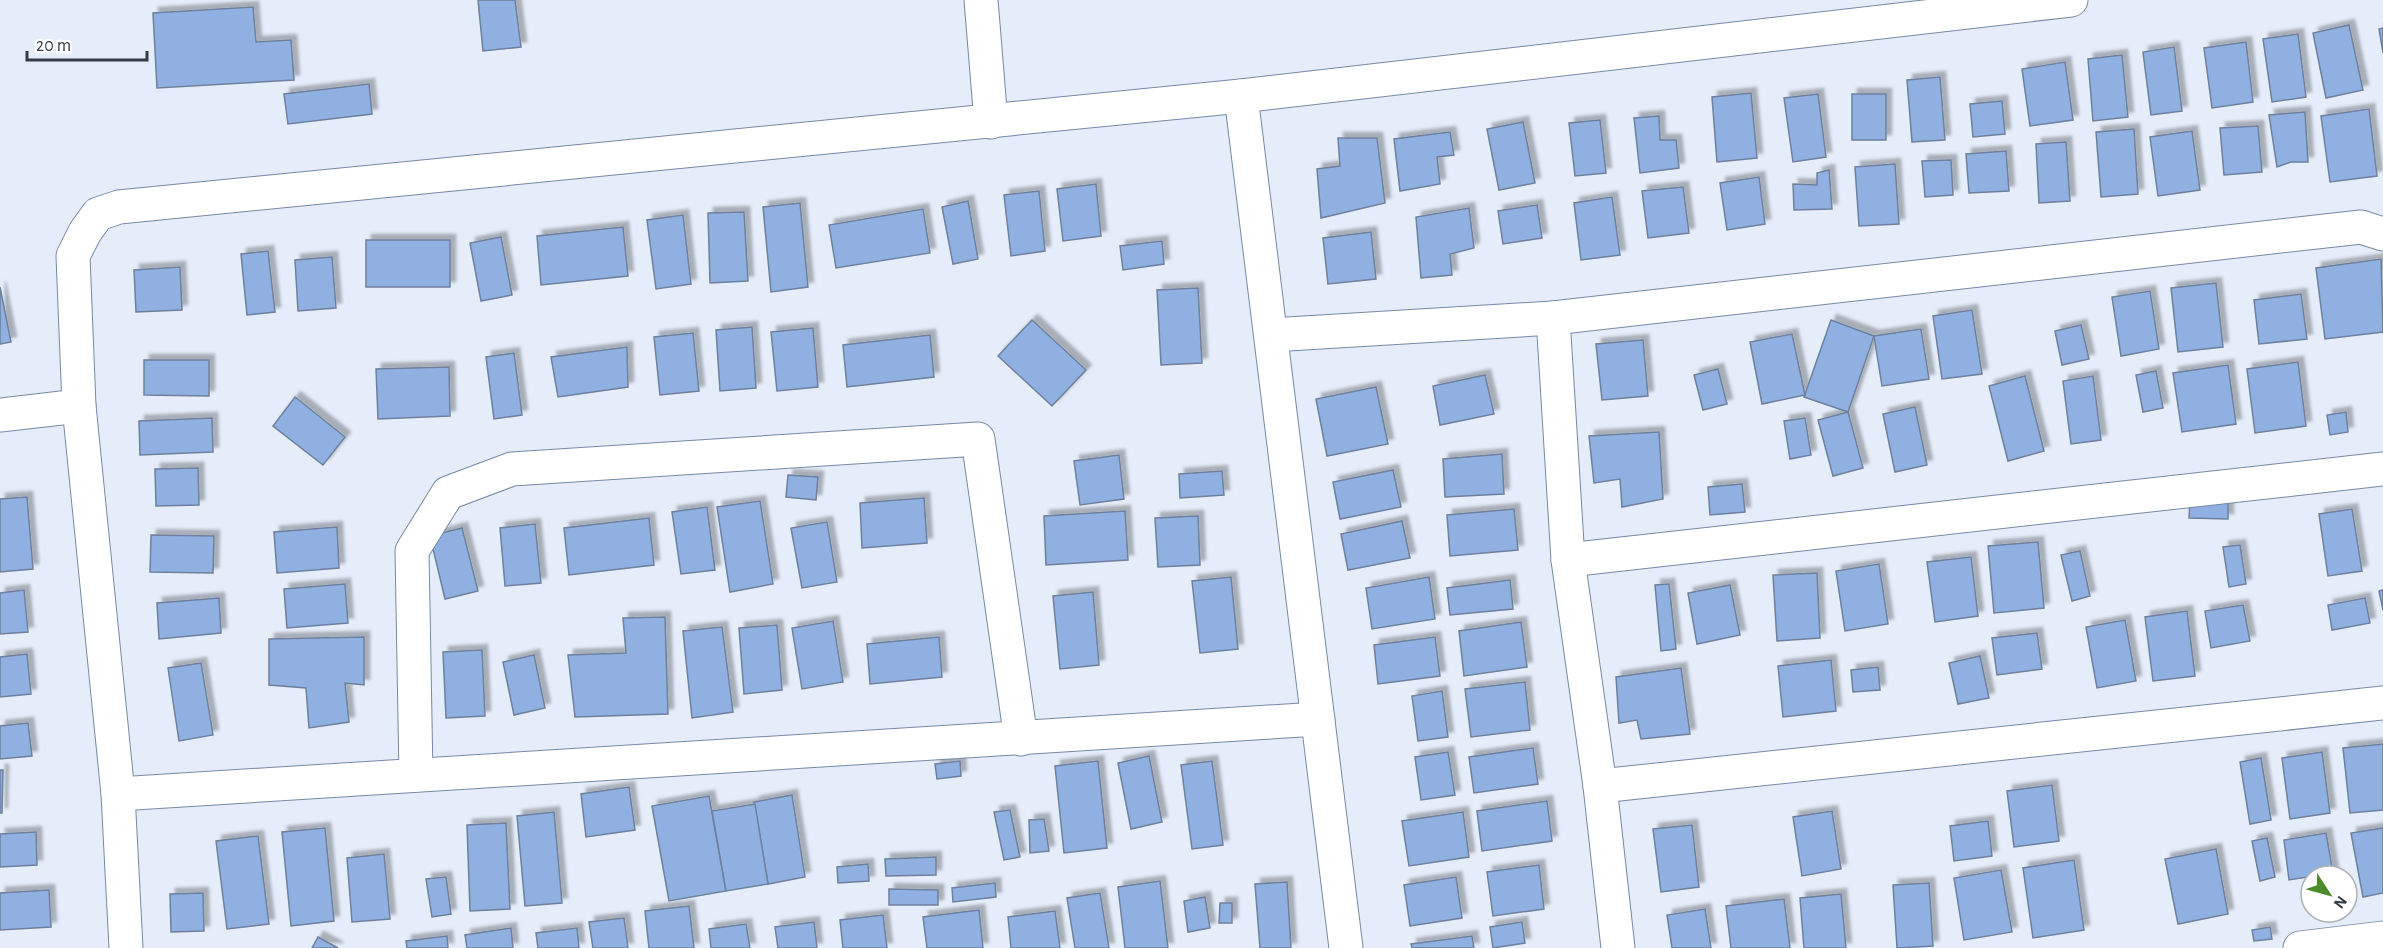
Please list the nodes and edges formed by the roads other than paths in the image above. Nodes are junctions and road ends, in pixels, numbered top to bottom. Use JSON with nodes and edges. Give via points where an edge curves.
{"nodes":[{"id":1,"x":981,"y":0,"type":"edge"},
{"id":2,"x":2071,"y":0,"type":"edge"},
{"id":3,"x":1241,"y":96,"type":"junction"},
{"id":4,"x":991,"y":122,"type":"junction"},
{"id":5,"x":2383,"y":234,"type":"edge"},
{"id":6,"x":1553,"y":318,"type":"junction"},
{"id":7,"x":1271,"y":335,"type":"junction"},
{"id":8,"x":79,"y":406,"type":"junction"},
{"id":9,"x":0,"y":415,"type":"edge"},
{"id":10,"x":2383,"y":469,"type":"edge"},
{"id":11,"x":1568,"y":560,"type":"junction"},
{"id":12,"x":2383,"y":703,"type":"edge"},
{"id":13,"x":1318,"y":719,"type":"junction"},
{"id":14,"x":1021,"y":739,"type":"junction"},
{"id":15,"x":416,"y":776,"type":"junction"},
{"id":16,"x":1600,"y":786,"type":"junction"},
{"id":17,"x":118,"y":794,"type":"junction"},
{"id":18,"x":2383,"y":938,"type":"edge"},
{"id":19,"x":126,"y":948,"type":"edge"},
{"id":20,"x":1346,"y":948,"type":"edge"},
{"id":21,"x":1618,"y":948,"type":"edge"},
{"id":22,"x":2300,"y":948,"type":"edge"}],
"edges":[{"from":1,"to":4,"type":"street"},
{"from":2,"to":3,"type":"street"},
{"from":3,"to":4,"type":"street"},
{"from":3,"to":7,"type":"street"},
{"from":4,"to":8,"type":"street","via":[[119,207],[98,214],[73,256]]},
{"from":5,"to":6,"type":"street","via":[[2361,227]]},
{"from":6,"to":7,"type":"street"},
{"from":6,"to":11,"type":"street"},
{"from":7,"to":13,"type":"street"},
{"from":8,"to":9,"type":"street"},
{"from":8,"to":17,"type":"street"},
{"from":10,"to":11,"type":"street"},
{"from":11,"to":16,"type":"street"},
{"from":12,"to":16,"type":"street"},
{"from":13,"to":14,"type":"street"},
{"from":13,"to":20,"type":"street"},
{"from":14,"to":15,"type":"street"},
{"from":14,"to":15,"type":"street","via":[[978,439],[512,469],[448,493],[412,551]]},
{"from":15,"to":17,"type":"street"},
{"from":16,"to":21,"type":"street"},
{"from":17,"to":19,"type":"street"},
{"from":18,"to":22,"type":"street"}]}
